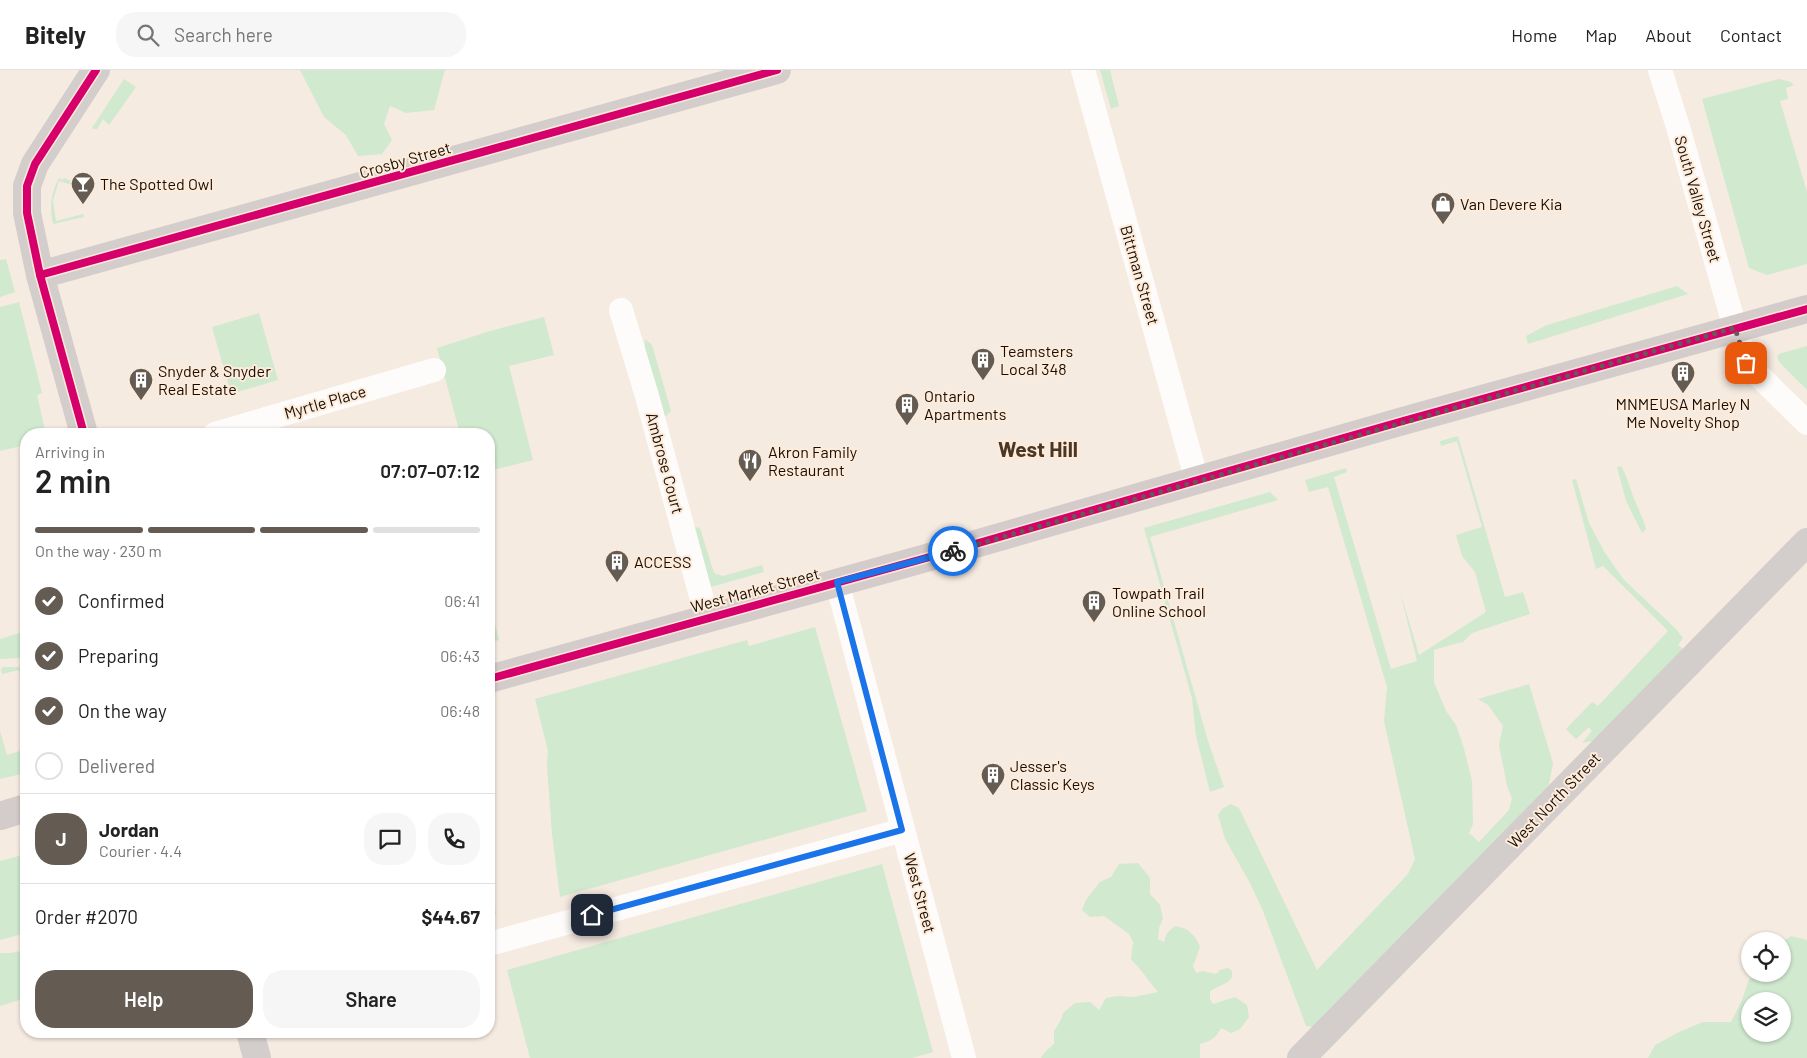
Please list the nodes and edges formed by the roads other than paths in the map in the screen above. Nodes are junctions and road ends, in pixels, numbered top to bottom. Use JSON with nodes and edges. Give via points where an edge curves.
{"nodes":[{"id":1,"x":96,"y":70,"type":"edge"},
{"id":2,"x":778,"y":70,"type":"edge"},
{"id":3,"x":1082,"y":70,"type":"edge"},
{"id":4,"x":1660,"y":70,"type":"edge"},
{"id":5,"x":40,"y":275,"type":"junction"},
{"id":6,"x":1807,"y":309,"type":"edge"},
{"id":7,"x":621,"y":310,"type":"dead end"},
{"id":8,"x":1735,"y":328,"type":"junction"},
{"id":9,"x":434,"y":370,"type":"dead end"},
{"id":10,"x":1807,"y":423,"type":"edge"},
{"id":11,"x":82,"y":428,"type":"edge"},
{"id":12,"x":236,"y":428,"type":"edge"},
{"id":13,"x":1197,"y":480,"type":"junction"},
{"id":14,"x":1807,"y":542,"type":"edge"},
{"id":15,"x":837,"y":582,"type":"junction"},
{"id":16,"x":707,"y":618,"type":"junction"},
{"id":17,"x":495,"y":677,"type":"edge"},
{"id":18,"x":20,"y":810,"type":"edge"},
{"id":19,"x":0,"y":816,"type":"edge"},
{"id":20,"x":902,"y":830,"type":"junction"},
{"id":21,"x":495,"y":942,"type":"edge"},
{"id":22,"x":252,"y":1038,"type":"edge"},
{"id":23,"x":257,"y":1058,"type":"edge"},
{"id":24,"x":964,"y":1058,"type":"edge"},
{"id":25,"x":1302,"y":1058,"type":"edge"}],
"edges":[{"from":1,"to":5,"type":"street","via":[[35,164],[27,186],[28,213]]},
{"from":2,"to":5,"type":"street","name":"Crosby Street"},
{"from":3,"to":13,"type":"street","name":"Bittman Street"},
{"from":4,"to":8,"type":"street","name":"South Valley Street"},
{"from":5,"to":11,"type":"street"},
{"from":6,"to":8,"type":"main road","name":"West Market Street"},
{"from":7,"to":16,"type":"street","name":"Ambrose Court"},
{"from":8,"to":10,"type":"street","name":"South Valley Street","via":[[1746,363]]},
{"from":8,"to":13,"type":"main road","name":"West Market Street"},
{"from":9,"to":12,"type":"street","name":"Myrtle Place"},
{"from":13,"to":15,"type":"main road","name":"West Market Street"},
{"from":14,"to":25,"type":"street","name":"West North Street"},
{"from":15,"to":16,"type":"main road","name":"West Market Street"},
{"from":15,"to":20,"type":"street","name":"West Street"},
{"from":16,"to":17,"type":"main road","name":"West Market Street"},
{"from":18,"to":19,"type":"main road"},
{"from":20,"to":21,"type":"street"},
{"from":20,"to":24,"type":"street","name":"West Street"},
{"from":22,"to":23,"type":"street"}]}
